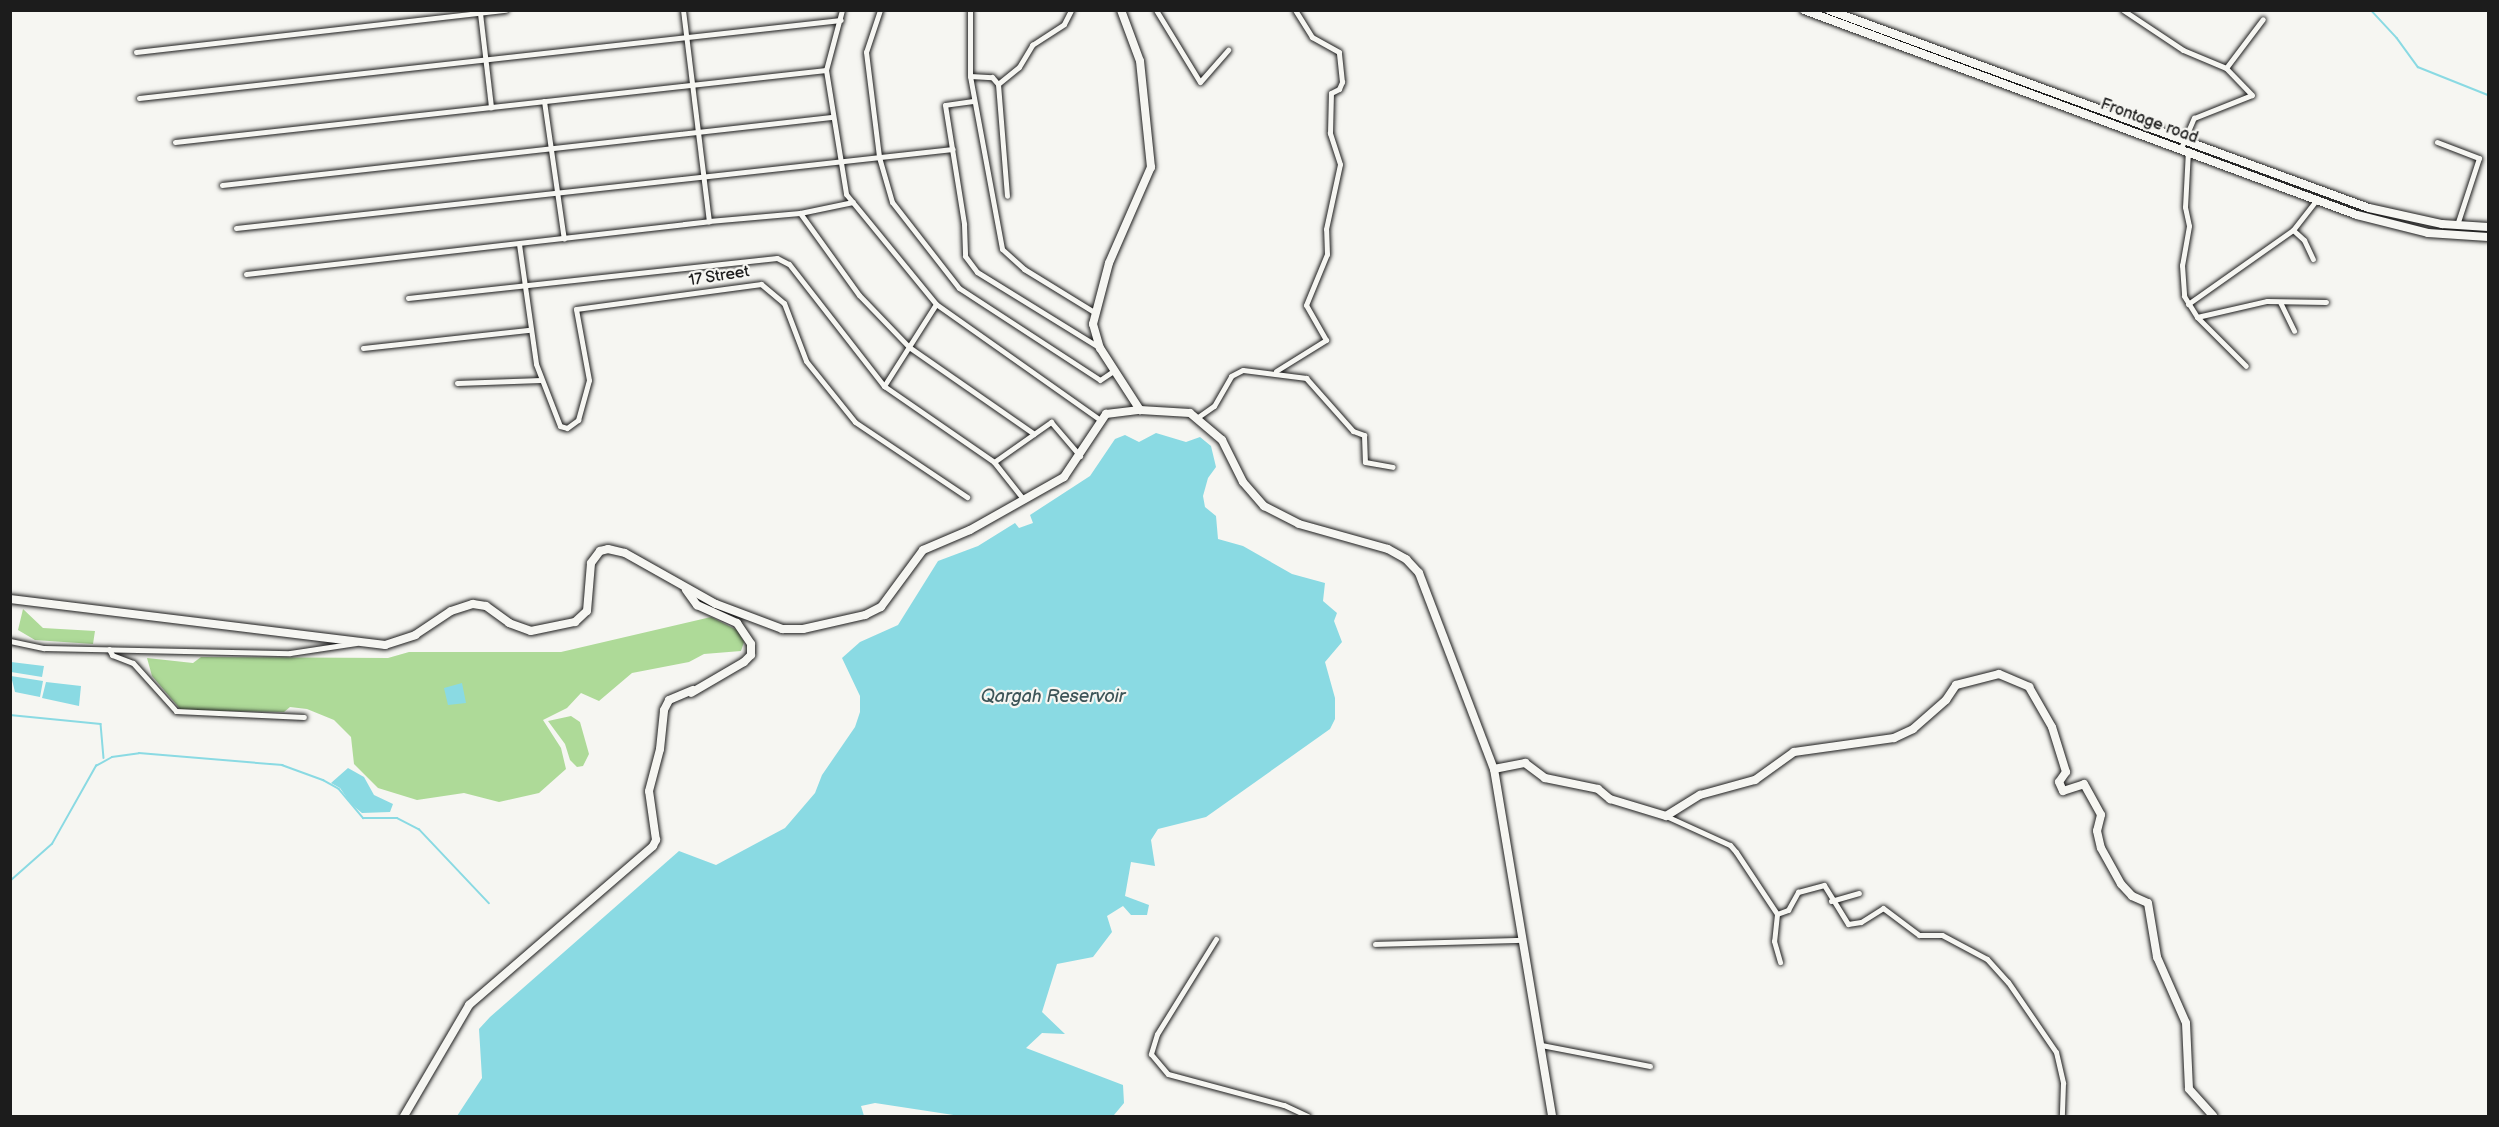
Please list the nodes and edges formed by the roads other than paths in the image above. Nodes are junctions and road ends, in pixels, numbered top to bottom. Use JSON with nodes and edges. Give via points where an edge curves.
{"nodes":[{"id":1,"x":506,"y":10,"type":"edge"},
{"id":2,"x":682,"y":10,"type":"edge"},
{"id":3,"x":842,"y":10,"type":"edge"},
{"id":4,"x":880,"y":10,"type":"edge"},
{"id":5,"x":970,"y":10,"type":"edge"},
{"id":6,"x":1071,"y":10,"type":"edge"},
{"id":7,"x":1121,"y":10,"type":"edge"},
{"id":8,"x":1156,"y":10,"type":"edge"},
{"id":9,"x":1295,"y":10,"type":"edge"},
{"id":10,"x":1804,"y":10,"type":"edge"},
{"id":11,"x":1829,"y":10,"type":"edge"},
{"id":12,"x":2123,"y":10,"type":"edge"},
{"id":13,"x":480,"y":12,"type":"edge"},
{"id":14,"x":2263,"y":19,"type":"dead end"},
{"id":15,"x":841,"y":20,"type":"junction"},
{"id":16,"x":686,"y":36,"type":"junction"},
{"id":17,"x":1228,"y":50,"type":"dead end"},
{"id":18,"x":136,"y":52,"type":"dead end"},
{"id":19,"x":487,"y":60,"type":"junction"},
{"id":20,"x":2226,"y":68,"type":"junction"},
{"id":21,"x":826,"y":70,"type":"junction"},
{"id":22,"x":970,"y":76,"type":"junction"},
{"id":23,"x":690,"y":83,"type":"junction"},
{"id":24,"x":998,"y":84,"type":"junction"},
{"id":25,"x":139,"y":98,"type":"dead end"},
{"id":26,"x":544,"y":101,"type":"junction"},
{"id":27,"x":974,"y":101,"type":"junction"},
{"id":28,"x":491,"y":107,"type":"junction"},
{"id":29,"x":831,"y":117,"type":"junction"},
{"id":30,"x":697,"y":130,"type":"junction"},
{"id":31,"x":175,"y":142,"type":"dead end"},
{"id":32,"x":2437,"y":142,"type":"dead end"},
{"id":33,"x":549,"y":146,"type":"junction"},
{"id":34,"x":2184,"y":146,"type":"junction"},
{"id":35,"x":953,"y":149,"type":"junction"},
{"id":36,"x":879,"y":157,"type":"junction"},
{"id":37,"x":842,"y":161,"type":"junction"},
{"id":38,"x":704,"y":175,"type":"junction"},
{"id":39,"x":222,"y":185,"type":"dead end"},
{"id":40,"x":555,"y":190,"type":"junction"},
{"id":41,"x":1006,"y":196,"type":"dead end"},
{"id":42,"x":2317,"y":199,"type":"junction"},
{"id":43,"x":854,"y":202,"type":"junction"},
{"id":44,"x":800,"y":213,"type":"junction"},
{"id":45,"x":710,"y":221,"type":"junction"},
{"id":46,"x":2442,"y":224,"type":"junction"},
{"id":47,"x":2457,"y":226,"type":"junction"},
{"id":48,"x":2488,"y":227,"type":"edge"},
{"id":49,"x":236,"y":228,"type":"dead end"},
{"id":50,"x":2293,"y":230,"type":"junction"},
{"id":51,"x":2441,"y":234,"type":"junction"},
{"id":52,"x":2488,"y":237,"type":"edge"},
{"id":53,"x":564,"y":239,"type":"junction"},
{"id":54,"x":519,"y":244,"type":"junction"},
{"id":55,"x":2313,"y":259,"type":"dead end"},
{"id":56,"x":246,"y":274,"type":"dead end"},
{"id":57,"x":523,"y":287,"type":"junction"},
{"id":58,"x":408,"y":298,"type":"dead end"},
{"id":59,"x":2280,"y":302,"type":"junction"},
{"id":60,"x":2326,"y":302,"type":"dead end"},
{"id":61,"x":936,"y":304,"type":"junction"},
{"id":62,"x":2188,"y":304,"type":"junction"},
{"id":63,"x":1094,"y":312,"type":"junction"},
{"id":64,"x":2198,"y":317,"type":"junction"},
{"id":65,"x":530,"y":330,"type":"junction"},
{"id":66,"x":2294,"y":331,"type":"dead end"},
{"id":67,"x":909,"y":347,"type":"junction"},
{"id":68,"x":363,"y":348,"type":"dead end"},
{"id":69,"x":1100,"y":348,"type":"junction"},
{"id":70,"x":2246,"y":366,"type":"dead end"},
{"id":71,"x":1116,"y":370,"type":"junction"},
{"id":72,"x":1276,"y":371,"type":"junction"},
{"id":73,"x":541,"y":380,"type":"junction"},
{"id":74,"x":457,"y":383,"type":"dead end"},
{"id":75,"x":884,"y":386,"type":"junction"},
{"id":76,"x":1140,"y":410,"type":"junction"},
{"id":77,"x":1198,"y":417,"type":"junction"},
{"id":78,"x":1099,"y":419,"type":"junction"},
{"id":79,"x":1034,"y":434,"type":"junction"},
{"id":80,"x":1080,"y":456,"type":"junction"},
{"id":81,"x":994,"y":462,"type":"junction"},
{"id":82,"x":1393,"y":467,"type":"dead end"},
{"id":83,"x":967,"y":496,"type":"dead end"},
{"id":84,"x":1024,"y":500,"type":"junction"},
{"id":85,"x":683,"y":586,"type":"junction"},
{"id":86,"x":10,"y":599,"type":"edge"},
{"id":87,"x":10,"y":641,"type":"edge"},
{"id":88,"x":357,"y":643,"type":"junction"},
{"id":89,"x":109,"y":649,"type":"junction"},
{"id":90,"x":304,"y":717,"type":"dead end"},
{"id":91,"x":1494,"y":769,"type":"junction"},
{"id":92,"x":1666,"y":816,"type":"junction"},
{"id":93,"x":1859,"y":893,"type":"dead end"},
{"id":94,"x":1831,"y":901,"type":"junction"},
{"id":95,"x":1777,"y":914,"type":"junction"},
{"id":96,"x":1216,"y":939,"type":"dead end"},
{"id":97,"x":1522,"y":940,"type":"junction"},
{"id":98,"x":1375,"y":944,"type":"dead end"},
{"id":99,"x":1780,"y":962,"type":"dead end"},
{"id":100,"x":1541,"y":1045,"type":"junction"},
{"id":101,"x":1650,"y":1066,"type":"dead end"},
{"id":102,"x":404,"y":1116,"type":"edge"},
{"id":103,"x":1308,"y":1116,"type":"edge"},
{"id":104,"x":1552,"y":1116,"type":"edge"},
{"id":105,"x":2062,"y":1116,"type":"edge"},
{"id":106,"x":2213,"y":1116,"type":"edge"}],
"edges":[{"from":1,"to":13,"type":"street"},
{"from":2,"to":16,"type":"street"},
{"from":3,"to":15,"type":"street"},
{"from":4,"to":36,"type":"street","via":[[866,52]]},
{"from":5,"to":22,"type":"street"},
{"from":6,"to":24,"type":"street","via":[[1064,24],[1032,45],[1019,68]]},
{"from":7,"to":63,"type":"main road","via":[[1140,61],[1151,167],[1109,263]]},
{"from":8,"to":17,"type":"street","via":[[1200,82]]},
{"from":9,"to":72,"type":"street","via":[[1312,37],[1339,52],[1342,82],[1331,93],[1330,133],[1340,164],[1326,229],[1327,254],[1306,305],[1326,340]]},
{"from":10,"to":34,"type":"main road","name":"Frontage road"},
{"from":11,"to":34,"type":"main road"},
{"from":12,"to":20,"type":"street","via":[[2183,50]]},
{"from":13,"to":18,"type":"street"},
{"from":13,"to":19,"type":"street"},
{"from":14,"to":20,"type":"street"},
{"from":15,"to":16,"type":"street"},
{"from":15,"to":21,"type":"street"},
{"from":16,"to":19,"type":"street"},
{"from":16,"to":23,"type":"street"},
{"from":19,"to":25,"type":"street"},
{"from":19,"to":28,"type":"street"},
{"from":20,"to":34,"type":"street","via":[[2252,95],[2194,118]]},
{"from":21,"to":23,"type":"street"},
{"from":21,"to":29,"type":"street"},
{"from":22,"to":24,"type":"street","via":[[992,77]]},
{"from":22,"to":27,"type":"street"},
{"from":23,"to":26,"type":"street"},
{"from":23,"to":30,"type":"street"},
{"from":24,"to":41,"type":"street"},
{"from":26,"to":28,"type":"street"},
{"from":26,"to":33,"type":"street"},
{"from":27,"to":35,"type":"street","via":[[945,105]]},
{"from":27,"to":63,"type":"street","via":[[1002,249],[1015,263]]},
{"from":28,"to":31,"type":"street"},
{"from":29,"to":30,"type":"street"},
{"from":29,"to":37,"type":"street"},
{"from":30,"to":33,"type":"street"},
{"from":30,"to":38,"type":"street"},
{"from":32,"to":47,"type":"street","via":[[2479,158]]},
{"from":33,"to":39,"type":"street"},
{"from":33,"to":40,"type":"street"},
{"from":34,"to":42,"type":"main road","name":"Frontage road"},
{"from":34,"to":46,"type":"main road","via":[[2369,208]]},
{"from":34,"to":62,"type":"street","via":[[2189,226],[2182,283]]},
{"from":35,"to":36,"type":"street"},
{"from":35,"to":69,"type":"street","via":[[965,256],[977,272]]},
{"from":36,"to":37,"type":"street"},
{"from":36,"to":71,"type":"street","via":[[892,202],[959,288],[1100,380]]},
{"from":37,"to":38,"type":"street"},
{"from":37,"to":43,"type":"street","via":[[846,194]]},
{"from":38,"to":40,"type":"street"},
{"from":38,"to":45,"type":"street"},
{"from":40,"to":49,"type":"street"},
{"from":40,"to":53,"type":"street"},
{"from":42,"to":50,"type":"street"},
{"from":42,"to":51,"type":"main road","name":"Frontage road","via":[[2400,228]]},
{"from":43,"to":44,"type":"street"},
{"from":43,"to":61,"type":"street"},
{"from":44,"to":45,"type":"street"},
{"from":44,"to":67,"type":"street","via":[[859,295]]},
{"from":45,"to":53,"type":"street"},
{"from":46,"to":47,"type":"main road"},
{"from":46,"to":51,"type":"main road"},
{"from":47,"to":48,"type":"main road"},
{"from":50,"to":55,"type":"street","via":[[2304,240]]},
{"from":50,"to":62,"type":"street"},
{"from":51,"to":52,"type":"main road","name":"Frontage road"},
{"from":53,"to":54,"type":"street"},
{"from":54,"to":56,"type":"street"},
{"from":54,"to":57,"type":"street"},
{"from":57,"to":58,"type":"street"},
{"from":57,"to":65,"type":"street"},
{"from":57,"to":75,"type":"street","via":[[777,258],[789,264]]},
{"from":59,"to":60,"type":"street"},
{"from":59,"to":64,"type":"street","via":[[2258,302]]},
{"from":59,"to":66,"type":"street"},
{"from":61,"to":67,"type":"street"},
{"from":61,"to":78,"type":"street"},
{"from":62,"to":64,"type":"street"},
{"from":63,"to":69,"type":"main road"},
{"from":64,"to":70,"type":"street"},
{"from":65,"to":68,"type":"street"},
{"from":65,"to":73,"type":"street"},
{"from":67,"to":75,"type":"street"},
{"from":67,"to":79,"type":"street"},
{"from":69,"to":71,"type":"main road"},
{"from":71,"to":76,"type":"main road"},
{"from":72,"to":77,"type":"street","via":[[1243,370],[1231,376],[1214,406]]},
{"from":72,"to":82,"type":"street","via":[[1306,378],[1353,431],[1364,435],[1365,462]]},
{"from":73,"to":74,"type":"street"},
{"from":73,"to":83,"type":"street","name":"17 Street","via":[[560,426],[567,428],[578,420],[590,369],[578,337],[576,309],[761,284],[784,303],[806,361],[855,422]]},
{"from":75,"to":81,"type":"street"},
{"from":76,"to":77,"type":"main road","via":[[1181,411]]},
{"from":76,"to":78,"type":"main road","via":[[1114,411]]},
{"from":77,"to":91,"type":"main road","via":[[1222,440],[1243,482],[1264,506],[1299,524],[1388,549],[1413,565],[1451,651]]},
{"from":78,"to":80,"type":"main road"},
{"from":79,"to":80,"type":"street","via":[[1051,422]]},
{"from":79,"to":81,"type":"street"},
{"from":80,"to":84,"type":"main road","via":[[1064,477]]},
{"from":81,"to":84,"type":"street"},
{"from":84,"to":85,"type":"main road","via":[[923,550],[888,600],[865,615],[803,629],[782,629],[716,604]]},
{"from":85,"to":88,"type":"main road","via":[[625,553],[600,550],[591,562],[586,611],[575,622],[531,631],[509,623],[486,606],[473,604],[451,611],[399,641],[385,645]]},
{"from":85,"to":102,"type":"main road","via":[[697,605],[737,624],[751,644],[751,655],[744,663],[666,705],[649,791],[656,840],[653,846],[469,1005]]},
{"from":86,"to":88,"type":"main road"},
{"from":87,"to":89,"type":"street","via":[[44,648]]},
{"from":88,"to":89,"type":"street","via":[[290,653]]},
{"from":89,"to":90,"type":"street","via":[[112,655],[133,663],[176,711]]},
{"from":91,"to":92,"type":"main road","via":[[1525,763],[1545,778],[1598,789],[1610,799]]},
{"from":91,"to":97,"type":"main road"},
{"from":92,"to":95,"type":"street","via":[[1730,845]]},
{"from":92,"to":106,"type":"main road","via":[[1700,795],[1755,780],[1794,752],[1894,738],[1913,729],[1946,700],[1956,685],[1999,674],[2029,687],[2052,727],[2066,772],[2059,782],[2063,791],[2084,784],[2101,815],[2097,831],[2117,878],[2126,891],[2148,903],[2157,957],[2186,1023],[2189,1089]]},
{"from":93,"to":94,"type":"street"},
{"from":94,"to":95,"type":"street","via":[[1824,885],[1811,888],[1798,892],[1788,910]]},
{"from":94,"to":105,"type":"street","via":[[1848,924],[1861,922],[1883,908],[1919,935],[1942,935],[1987,959],[2056,1052],[2063,1083]]},
{"from":95,"to":99,"type":"street","via":[[1774,940]]},
{"from":96,"to":103,"type":"street","via":[[1157,1034],[1152,1054],[1168,1074],[1284,1105]]},
{"from":97,"to":98,"type":"street"},
{"from":97,"to":100,"type":"main road"},
{"from":100,"to":101,"type":"street"},
{"from":100,"to":104,"type":"main road"}]}
